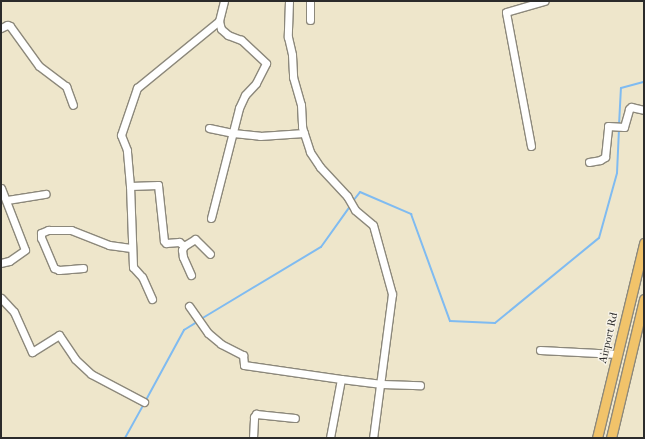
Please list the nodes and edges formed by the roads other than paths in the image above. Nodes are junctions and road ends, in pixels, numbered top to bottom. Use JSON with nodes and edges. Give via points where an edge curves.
{"nodes":[{"id":1,"x":224,"y":1,"type":"edge"},
{"id":2,"x":289,"y":1,"type":"edge"},
{"id":3,"x":310,"y":1,"type":"edge"},
{"id":4,"x":544,"y":1,"type":"edge"},
{"id":5,"x":310,"y":20,"type":"dead end"},
{"id":6,"x":219,"y":21,"type":"junction"},
{"id":7,"x":1,"y":28,"type":"edge"},
{"id":8,"x":73,"y":105,"type":"dead end"},
{"id":9,"x":644,"y":110,"type":"edge"},
{"id":10,"x":209,"y":128,"type":"dead end"},
{"id":11,"x":233,"y":133,"type":"junction"},
{"id":12,"x":304,"y":133,"type":"junction"},
{"id":13,"x":532,"y":146,"type":"dead end"},
{"id":14,"x":589,"y":162,"type":"dead end"},
{"id":15,"x":130,"y":186,"type":"junction"},
{"id":16,"x":1,"y":188,"type":"edge"},
{"id":17,"x":46,"y":194,"type":"dead end"},
{"id":18,"x":5,"y":199,"type":"edge"},
{"id":19,"x":211,"y":218,"type":"dead end"},
{"id":20,"x":644,"y":243,"type":"edge"},
{"id":21,"x":184,"y":246,"type":"junction"},
{"id":22,"x":131,"y":248,"type":"junction"},
{"id":23,"x":210,"y":254,"type":"dead end"},
{"id":24,"x":1,"y":263,"type":"edge"},
{"id":25,"x":83,"y":268,"type":"dead end"},
{"id":26,"x":191,"y":276,"type":"dead end"},
{"id":27,"x":1,"y":298,"type":"edge"},
{"id":28,"x":152,"y":299,"type":"dead end"},
{"id":29,"x":644,"y":299,"type":"edge"},
{"id":30,"x":189,"y":306,"type":"dead end"},
{"id":31,"x":540,"y":350,"type":"dead end"},
{"id":32,"x":617,"y":354,"type":"junction"},
{"id":33,"x":341,"y":379,"type":"junction"},
{"id":34,"x":382,"y":384,"type":"junction"},
{"id":35,"x":420,"y":385,"type":"dead end"},
{"id":36,"x":144,"y":402,"type":"dead end"},
{"id":37,"x":295,"y":418,"type":"dead end"},
{"id":38,"x":253,"y":438,"type":"edge"},
{"id":39,"x":330,"y":438,"type":"edge"},
{"id":40,"x":373,"y":438,"type":"edge"},
{"id":41,"x":598,"y":438,"type":"edge"},
{"id":42,"x":611,"y":438,"type":"edge"}],
"edges":[{"from":1,"to":6,"type":"street"},
{"from":2,"to":12,"type":"street","via":[[289,43]]},
{"from":3,"to":5,"type":"street"},
{"from":4,"to":13,"type":"street","via":[[508,10],[506,14]]},
{"from":6,"to":11,"type":"street","via":[[219,26],[224,32],[241,40],[266,64],[256,83],[245,95]]},
{"from":6,"to":15,"type":"street","via":[[137,88],[121,135],[127,150]]},
{"from":7,"to":8,"type":"street","via":[[10,26],[39,66],[66,86]]},
{"from":9,"to":14,"type":"street","via":[[630,107],[625,127],[608,127],[605,157]]},
{"from":10,"to":11,"type":"street"},
{"from":11,"to":12,"type":"street","via":[[274,137]]},
{"from":11,"to":19,"type":"street"},
{"from":12,"to":34,"type":"street","via":[[316,162],[348,196],[355,210],[370,222],[376,231],[392,294]]},
{"from":15,"to":21,"type":"street","via":[[158,185],[164,242],[179,242]]},
{"from":15,"to":22,"type":"street"},
{"from":16,"to":18,"type":"street"},
{"from":17,"to":18,"type":"street"},
{"from":18,"to":24,"type":"street","via":[[25,250],[9,261]]},
{"from":20,"to":32,"type":"main road","name":"Airport Rd"},
{"from":21,"to":23,"type":"street","via":[[195,239]]},
{"from":21,"to":26,"type":"street","via":[[183,257]]},
{"from":22,"to":25,"type":"street","via":[[109,245],[71,230],[48,230],[41,233],[54,268]]},
{"from":22,"to":28,"type":"street","via":[[133,269],[142,277]]},
{"from":27,"to":36,"type":"street","via":[[14,312],[32,352],[58,334],[75,359],[91,374]]},
{"from":29,"to":42,"type":"main road"},
{"from":30,"to":33,"type":"street","via":[[208,333],[221,344],[243,355],[244,365]]},
{"from":31,"to":32,"type":"street"},
{"from":32,"to":41,"type":"main road","name":"Airport Rd"},
{"from":33,"to":34,"type":"street"},
{"from":33,"to":39,"type":"street"},
{"from":34,"to":35,"type":"street"},
{"from":34,"to":40,"type":"street"},
{"from":37,"to":38,"type":"street","via":[[256,414]]}]}
